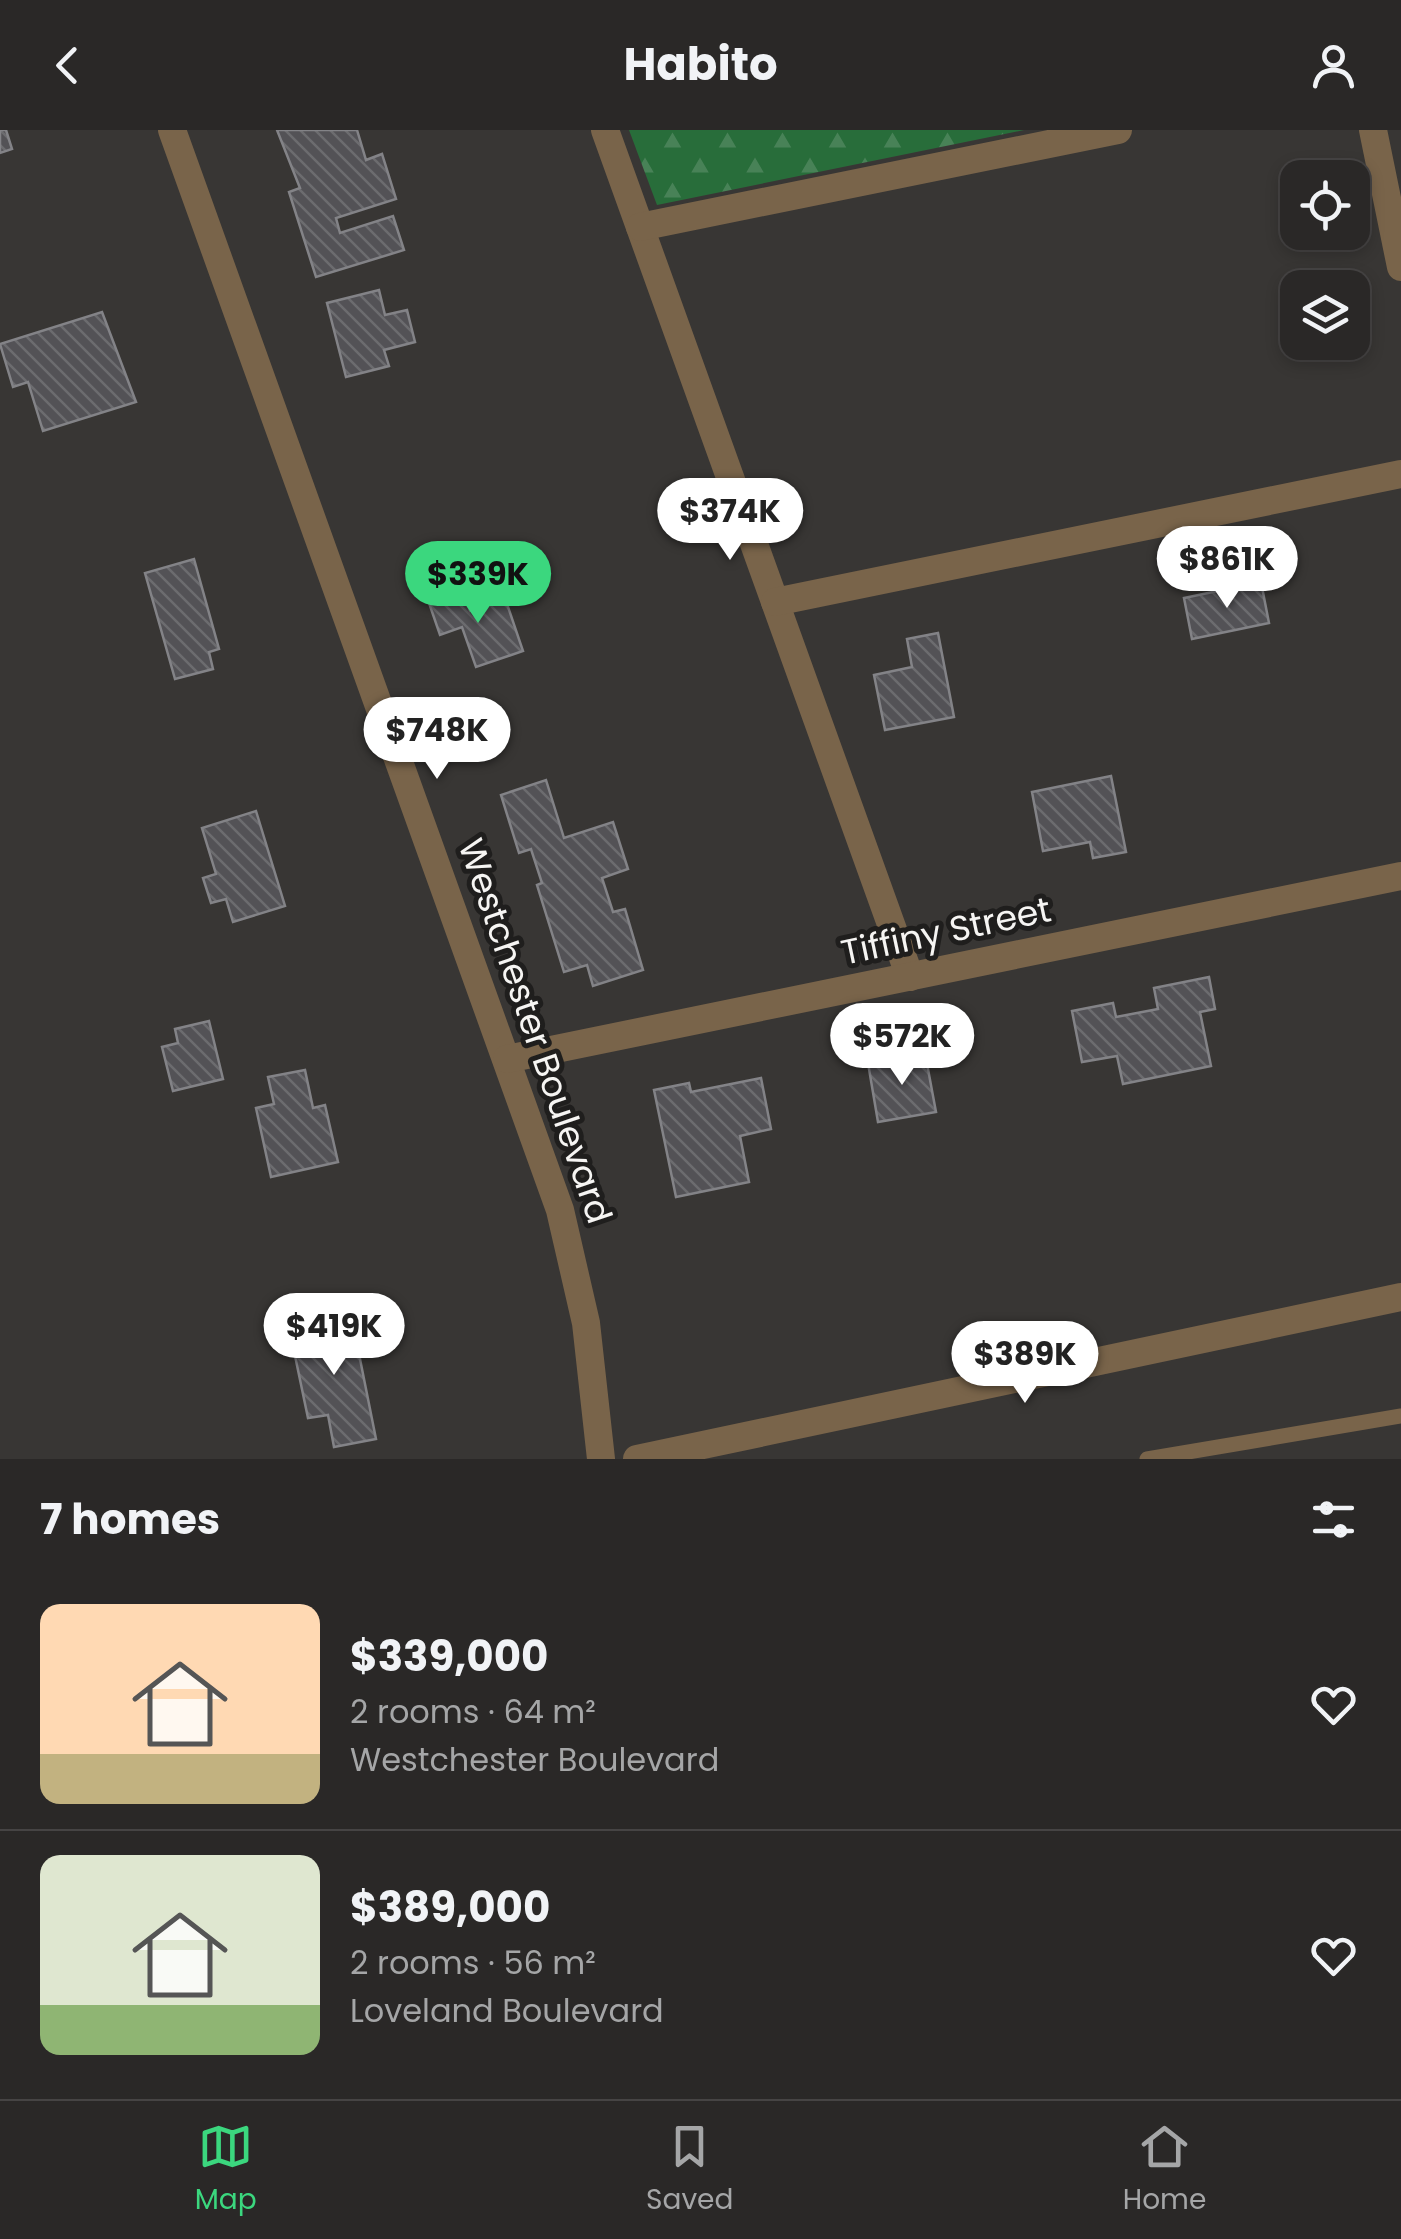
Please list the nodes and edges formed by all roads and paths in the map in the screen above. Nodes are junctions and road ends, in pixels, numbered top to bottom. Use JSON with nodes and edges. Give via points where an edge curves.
{"nodes":[{"id":1,"x":172,"y":130,"type":"edge"},
{"id":2,"x":605,"y":130,"type":"edge"},
{"id":3,"x":1118,"y":130,"type":"edge"},
{"id":4,"x":1373,"y":130,"type":"edge"},
{"id":5,"x":640,"y":227,"type":"junction"},
{"id":6,"x":1401,"y":267,"type":"edge"},
{"id":7,"x":1401,"y":474,"type":"edge"},
{"id":8,"x":774,"y":602,"type":"junction"},
{"id":9,"x":1401,"y":876,"type":"edge"},
{"id":10,"x":910,"y":976,"type":"junction"},
{"id":11,"x":507,"y":1059,"type":"junction"},
{"id":12,"x":1401,"y":1297,"type":"edge"},
{"id":13,"x":1401,"y":1416,"type":"edge"},
{"id":14,"x":602,"y":1459,"type":"edge"},
{"id":15,"x":637,"y":1459,"type":"edge"},
{"id":16,"x":1147,"y":1459,"type":"edge"}],
"edges":[{"from":1,"to":11,"type":"street","name":"Westchester Boulevard"},
{"from":2,"to":5,"type":"street"},
{"from":3,"to":5,"type":"street"},
{"from":4,"to":6,"type":"street"},
{"from":5,"to":8,"type":"street"},
{"from":7,"to":8,"type":"street"},
{"from":8,"to":10,"type":"street"},
{"from":9,"to":10,"type":"street","name":"Tiffiny Street"},
{"from":10,"to":11,"type":"street","name":"Tiffiny Street"},
{"from":11,"to":14,"type":"street","name":"Westchester Boulevard","via":[[572,1247]]},
{"from":12,"to":15,"type":"street"},
{"from":13,"to":16,"type":"lane"}]}
